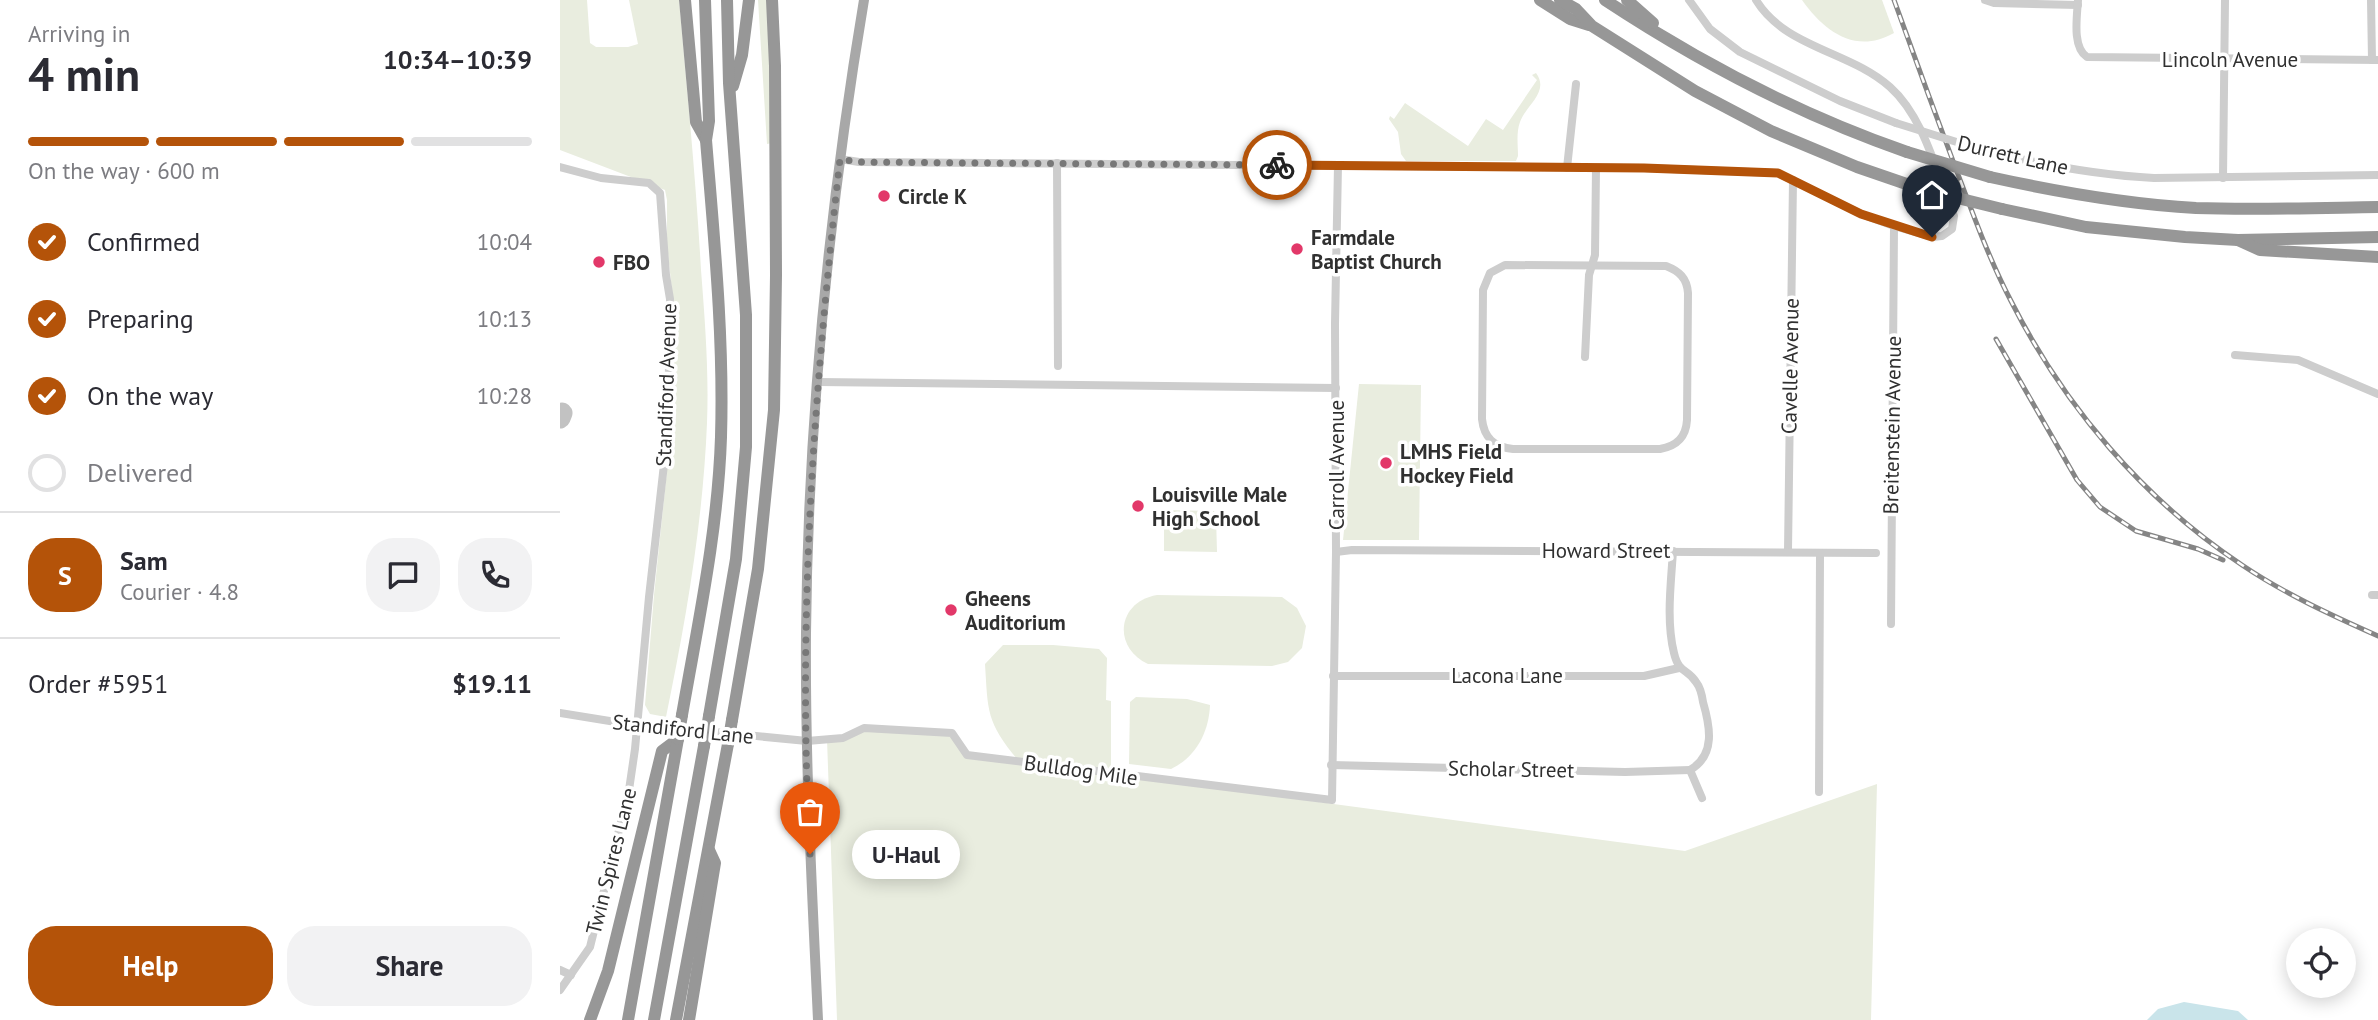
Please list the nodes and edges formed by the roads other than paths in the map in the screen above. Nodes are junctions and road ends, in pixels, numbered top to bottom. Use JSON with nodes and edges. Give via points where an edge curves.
{"nodes":[{"id":1,"x":685,"y":0,"type":"edge"},
{"id":2,"x":705,"y":0,"type":"edge"},
{"id":3,"x":727,"y":0,"type":"edge"},
{"id":4,"x":749,"y":0,"type":"edge"},
{"id":5,"x":772,"y":0,"type":"edge"},
{"id":6,"x":864,"y":0,"type":"edge"},
{"id":7,"x":1540,"y":0,"type":"edge"},
{"id":8,"x":1560,"y":0,"type":"edge"},
{"id":9,"x":1605,"y":0,"type":"edge"},
{"id":10,"x":1627,"y":0,"type":"edge"},
{"id":11,"x":1689,"y":0,"type":"edge"},
{"id":12,"x":1756,"y":0,"type":"edge"},
{"id":13,"x":1985,"y":0,"type":"edge"},
{"id":14,"x":2225,"y":0,"type":"edge"},
{"id":15,"x":2371,"y":0,"type":"edge"},
{"id":16,"x":2078,"y":3,"type":"edge"},
{"id":17,"x":1592,"y":26,"type":"junction"},
{"id":18,"x":1674,"y":42,"type":"junction"},
{"id":19,"x":2225,"y":59,"type":"junction"},
{"id":20,"x":2375,"y":60,"type":"edge"},
{"id":21,"x":1576,"y":84,"type":"dead end"},
{"id":22,"x":730,"y":96,"type":"junction"},
{"id":23,"x":706,"y":140,"type":"junction"},
{"id":24,"x":840,"y":159,"type":"junction"},
{"id":25,"x":1057,"y":163,"type":"junction"},
{"id":26,"x":1338,"y":165,"type":"junction"},
{"id":27,"x":560,"y":167,"type":"edge"},
{"id":28,"x":1567,"y":168,"type":"junction"},
{"id":29,"x":1596,"y":168,"type":"junction"},
{"id":30,"x":2378,"y":175,"type":"edge"},
{"id":31,"x":2223,"y":178,"type":"junction"},
{"id":32,"x":1793,"y":180,"type":"junction"},
{"id":33,"x":2378,"y":207,"type":"edge"},
{"id":34,"x":1894,"y":226,"type":"junction"},
{"id":35,"x":2378,"y":237,"type":"edge"},
{"id":36,"x":2238,"y":240,"type":"junction"},
{"id":37,"x":2378,"y":257,"type":"edge"},
{"id":38,"x":1592,"y":265,"type":"junction"},
{"id":39,"x":2235,"y":355,"type":"dead end"},
{"id":40,"x":1585,"y":356,"type":"dead end"},
{"id":41,"x":1058,"y":366,"type":"dead end"},
{"id":42,"x":818,"y":382,"type":"junction"},
{"id":43,"x":1336,"y":388,"type":"junction"},
{"id":44,"x":2378,"y":394,"type":"edge"},
{"id":45,"x":1673,"y":551,"type":"junction"},
{"id":46,"x":1788,"y":551,"type":"junction"},
{"id":47,"x":1336,"y":552,"type":"junction"},
{"id":48,"x":1820,"y":553,"type":"junction"},
{"id":49,"x":1875,"y":553,"type":"dead end"},
{"id":50,"x":1891,"y":624,"type":"dead end"},
{"id":51,"x":1679,"y":668,"type":"junction"},
{"id":52,"x":1333,"y":676,"type":"junction"},
{"id":53,"x":560,"y":713,"type":"edge"},
{"id":54,"x":637,"y":724,"type":"junction"},
{"id":55,"x":678,"y":738,"type":"junction"},
{"id":56,"x":807,"y":741,"type":"junction"},
{"id":57,"x":1331,"y":765,"type":"junction"},
{"id":58,"x":1690,"y":770,"type":"junction"},
{"id":59,"x":1819,"y":792,"type":"dead end"},
{"id":60,"x":1702,"y":798,"type":"dead end"},
{"id":61,"x":709,"y":850,"type":"junction"},
{"id":62,"x":560,"y":970,"type":"edge"},
{"id":63,"x":570,"y":975,"type":"junction"},
{"id":64,"x":560,"y":990,"type":"edge"},
{"id":65,"x":590,"y":1020,"type":"edge"},
{"id":66,"x":628,"y":1020,"type":"edge"},
{"id":67,"x":654,"y":1020,"type":"edge"},
{"id":68,"x":676,"y":1020,"type":"edge"},
{"id":69,"x":689,"y":1020,"type":"edge"},
{"id":70,"x":818,"y":1020,"type":"edge"}],
"edges":[{"from":1,"to":23,"type":"highway","via":[[696,122]]},
{"from":2,"to":23,"type":"highway"},
{"from":3,"to":22,"type":"highway"},
{"from":4,"to":22,"type":"highway","via":[[742,55]]},
{"from":5,"to":61,"type":"highway","bridge":true,"via":[[774,410],[758,569]]},
{"from":6,"to":24,"type":"main road"},
{"from":7,"to":17,"type":"highway","via":[[1570,19]]},
{"from":8,"to":17,"type":"highway"},
{"from":9,"to":18,"type":"highway"},
{"from":10,"to":18,"type":"highway"},
{"from":11,"to":31,"type":"street","name":"Durrett Lane","bridge":true,"via":[[1710,29],[1740,52],[1896,123],[2052,166],[2117,176]]},
{"from":12,"to":34,"type":"street","via":[[1779,27],[1861,66],[1906,104],[1954,216],[1952,229],[1937,237]]},
{"from":13,"to":16,"type":"street"},
{"from":14,"to":19,"type":"street"},
{"from":15,"to":20,"type":"street"},
{"from":16,"to":19,"type":"street","name":"Lincoln Avenue","via":[[2078,44],[2083,54],[2094,58]]},
{"from":17,"to":36,"type":"highway","bridge":true,"via":[[1695,91],[1771,131],[1921,189],[2053,221],[2122,232]]},
{"from":18,"to":33,"type":"highway","bridge":true,"via":[[1803,111],[1907,152],[1990,177],[2146,204]]},
{"from":19,"to":20,"type":"street","name":"Lincoln Avenue"},
{"from":19,"to":31,"type":"street"},
{"from":21,"to":28,"type":"street"},
{"from":22,"to":67,"type":"highway","bridge":true,"via":[[746,315],[746,447],[736,559]]},
{"from":23,"to":55,"type":"highway","bridge":true,"via":[[722,386],[721,439],[712,540]]},
{"from":24,"to":25,"type":"street"},
{"from":24,"to":42,"type":"main road"},
{"from":25,"to":26,"type":"street"},
{"from":25,"to":41,"type":"street"},
{"from":26,"to":28,"type":"street"},
{"from":26,"to":43,"type":"street","name":"Carroll Avenue"},
{"from":27,"to":54,"type":"street","name":"Standiford Avenue","via":[[601,178],[649,183],[662,199],[670,299],[668,429]]},
{"from":28,"to":29,"type":"street"},
{"from":29,"to":32,"type":"street","via":[[1778,173]]},
{"from":29,"to":38,"type":"street"},
{"from":30,"to":31,"type":"street","name":"Durrett Lane"},
{"from":32,"to":34,"type":"street"},
{"from":32,"to":46,"type":"street","name":"Cavelle Avenue"},
{"from":34,"to":50,"type":"street","name":"Breitenstein Avenue"},
{"from":35,"to":36,"type":"highway"},
{"from":36,"to":37,"type":"highway","via":[[2260,250]]},
{"from":38,"to":38,"type":"street","via":[[1505,265],[1486,280],[1482,419],[1487,437],[1498,446],[1660,449],[1684,436],[1685,280],[1666,266]]},
{"from":38,"to":40,"type":"street"},
{"from":39,"to":44,"type":"street","via":[[2298,360]]},
{"from":42,"to":43,"type":"street"},
{"from":42,"to":56,"type":"main road","via":[[809,524]]},
{"from":43,"to":47,"type":"street","name":"Carroll Avenue"},
{"from":45,"to":46,"type":"street","name":"Howard Street"},
{"from":45,"to":47,"type":"street","name":"Howard Street"},
{"from":45,"to":51,"type":"street","via":[[1671,630]]},
{"from":46,"to":48,"type":"street","name":"Howard Street"},
{"from":47,"to":52,"type":"street","name":"Carroll Avenue"},
{"from":48,"to":49,"type":"street","name":"Howard Street"},
{"from":48,"to":59,"type":"street"},
{"from":51,"to":52,"type":"street","name":"Lacona Lane","via":[[1644,676]]},
{"from":51,"to":58,"type":"street","via":[[1696,681],[1710,729],[1708,749]]},
{"from":52,"to":57,"type":"street","name":"Carroll Avenue"},
{"from":53,"to":54,"type":"street","name":"Standiford Lane"},
{"from":54,"to":56,"type":"street","name":"Standiford Lane"},
{"from":54,"to":63,"type":"street","name":"Twin Spires Lane","via":[[629,790],[590,947]]},
{"from":55,"to":65,"type":"highway","via":[[662,751],[608,971]]},
{"from":55,"to":66,"type":"highway"},
{"from":56,"to":57,"type":"street","name":"Bulldog Mile","via":[[843,738],[864,728],[952,733],[967,755],[1332,800]]},
{"from":56,"to":70,"type":"main road"},
{"from":57,"to":58,"type":"street","name":"Scholar Street"},
{"from":58,"to":60,"type":"street"},
{"from":61,"to":68,"type":"highway"},
{"from":61,"to":69,"type":"highway","via":[[715,863]]},
{"from":62,"to":63,"type":"street"},
{"from":63,"to":64,"type":"street","name":"Twin Spires Lane"}]}
